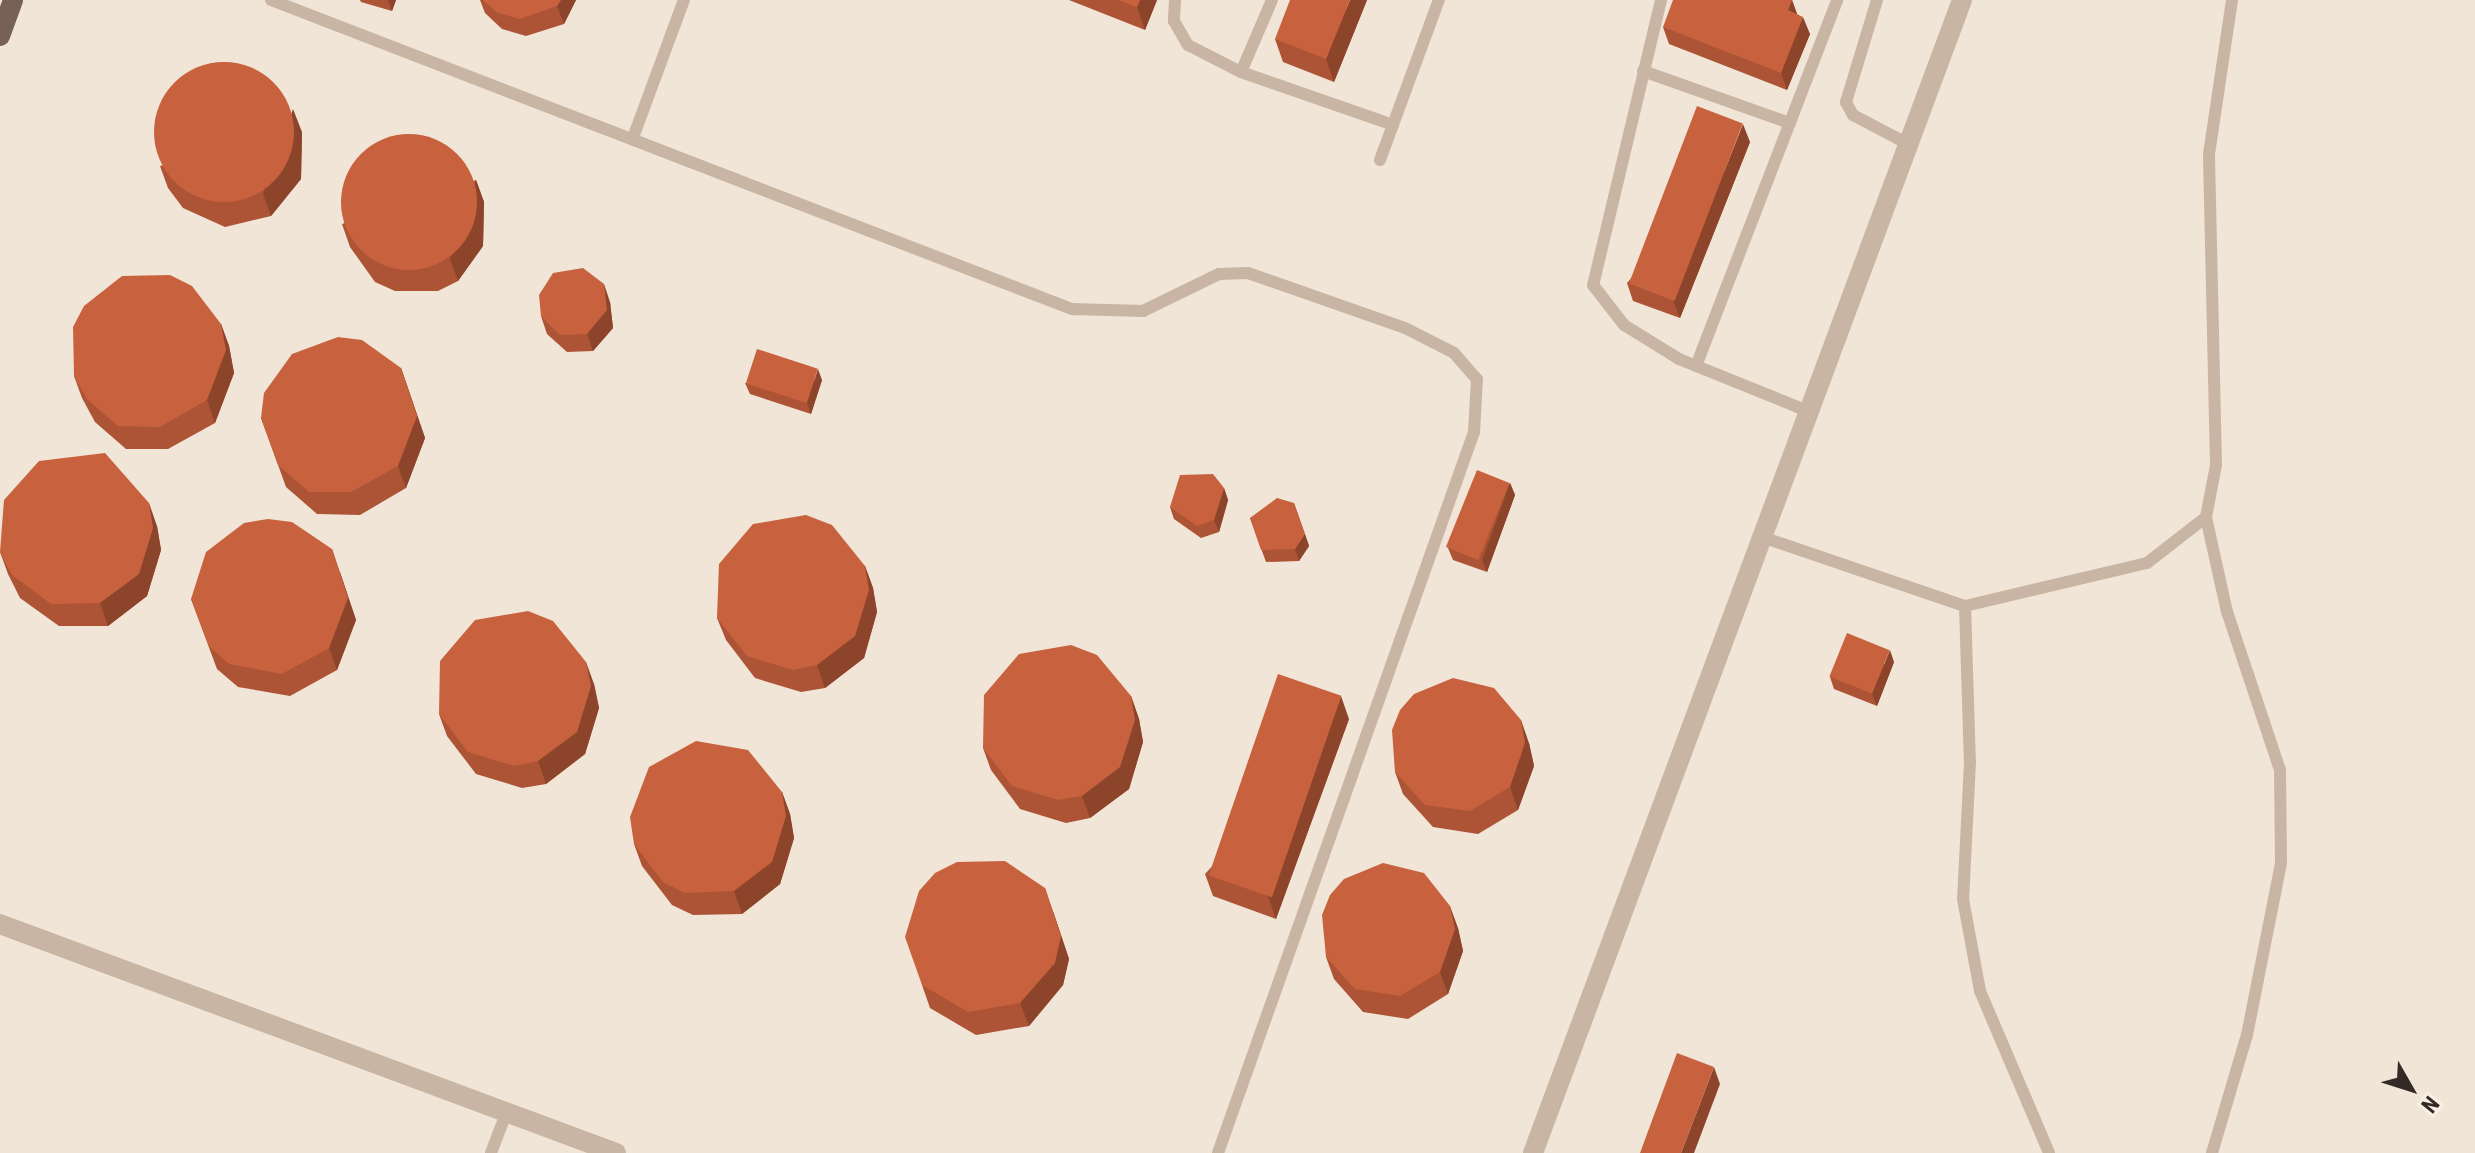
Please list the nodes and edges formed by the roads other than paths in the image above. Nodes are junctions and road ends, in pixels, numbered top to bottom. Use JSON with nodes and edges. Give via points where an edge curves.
{"nodes":[{"id":1,"x":13,"y":0,"type":"edge"},
{"id":2,"x":271,"y":0,"type":"edge"},
{"id":3,"x":684,"y":0,"type":"edge"},
{"id":4,"x":1175,"y":0,"type":"edge"},
{"id":5,"x":1272,"y":0,"type":"edge"},
{"id":6,"x":1439,"y":0,"type":"edge"},
{"id":7,"x":1661,"y":0,"type":"edge"},
{"id":8,"x":1837,"y":0,"type":"edge"},
{"id":9,"x":1877,"y":0,"type":"edge"},
{"id":10,"x":1962,"y":0,"type":"edge"},
{"id":11,"x":2232,"y":0,"type":"edge"},
{"id":12,"x":0,"y":36,"type":"edge"},
{"id":13,"x":1643,"y":71,"type":"junction"},
{"id":14,"x":1241,"y":72,"type":"junction"},
{"id":15,"x":1790,"y":123,"type":"junction"},
{"id":16,"x":1393,"y":125,"type":"junction"},
{"id":17,"x":634,"y":135,"type":"junction"},
{"id":18,"x":1908,"y":144,"type":"junction"},
{"id":19,"x":1380,"y":160,"type":"dead end"},
{"id":20,"x":1696,"y":366,"type":"junction"},
{"id":21,"x":1810,"y":412,"type":"junction"},
{"id":22,"x":2206,"y":517,"type":"junction"},
{"id":23,"x":1762,"y":537,"type":"junction"},
{"id":24,"x":1965,"y":606,"type":"junction"},
{"id":25,"x":0,"y":924,"type":"edge"},
{"id":26,"x":507,"y":1111,"type":"junction"},
{"id":27,"x":491,"y":1153,"type":"edge"},
{"id":28,"x":616,"y":1153,"type":"edge"},
{"id":29,"x":1218,"y":1153,"type":"edge"},
{"id":30,"x":1533,"y":1153,"type":"edge"},
{"id":31,"x":2049,"y":1153,"type":"edge"},
{"id":32,"x":2212,"y":1153,"type":"edge"}],
"edges":[{"from":1,"to":12,"type":"main road"},
{"from":2,"to":17,"type":"lane"},
{"from":3,"to":17,"type":"lane"},
{"from":4,"to":14,"type":"lane","via":[[1174,21],[1188,45]]},
{"from":5,"to":14,"type":"lane"},
{"from":6,"to":16,"type":"lane"},
{"from":7,"to":13,"type":"lane"},
{"from":8,"to":15,"type":"lane"},
{"from":9,"to":18,"type":"lane","via":[[1846,102],[1853,115]]},
{"from":10,"to":18,"type":"street"},
{"from":11,"to":22,"type":"lane","via":[[2209,154],[2216,465]]},
{"from":13,"to":15,"type":"lane"},
{"from":13,"to":20,"type":"lane","via":[[1593,285],[1624,325]]},
{"from":14,"to":16,"type":"lane"},
{"from":15,"to":20,"type":"lane"},
{"from":16,"to":19,"type":"lane"},
{"from":17,"to":29,"type":"lane","via":[[1072,309],[1143,311],[1219,274],[1248,273],[1405,328],[1454,353],[1477,379],[1474,432]]},
{"from":18,"to":21,"type":"street"},
{"from":20,"to":21,"type":"lane"},
{"from":21,"to":23,"type":"street"},
{"from":22,"to":24,"type":"lane","via":[[2147,563]]},
{"from":22,"to":32,"type":"lane","via":[[2227,612],[2280,770],[2281,863],[2247,1035]]},
{"from":23,"to":24,"type":"lane"},
{"from":23,"to":30,"type":"street"},
{"from":24,"to":31,"type":"lane","via":[[1970,762],[1963,899],[1980,991]]},
{"from":25,"to":26,"type":"street"},
{"from":26,"to":27,"type":"lane"},
{"from":26,"to":28,"type":"street"}]}
